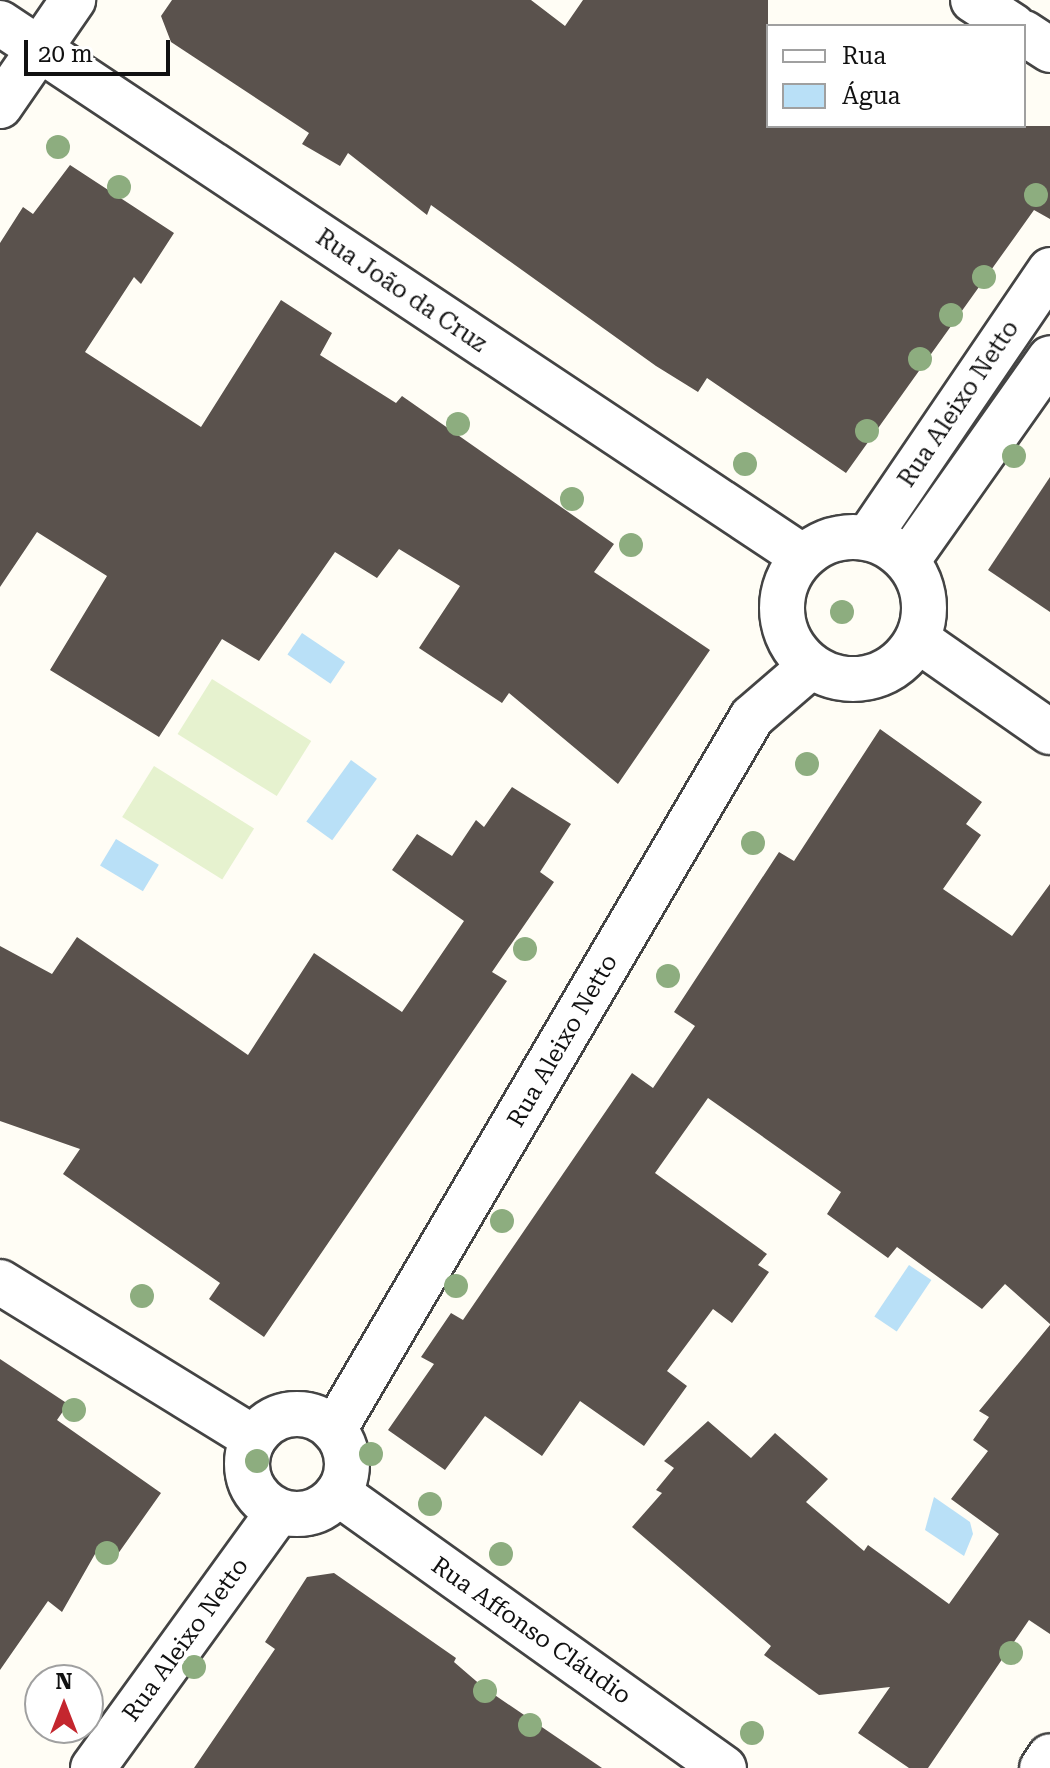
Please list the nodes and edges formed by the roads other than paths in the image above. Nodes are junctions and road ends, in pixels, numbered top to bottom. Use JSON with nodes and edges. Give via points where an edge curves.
{"nodes":[{"id":1,"x":73,"y":0,"type":"edge"},
{"id":2,"x":973,"y":0,"type":"edge"},
{"id":3,"x":0,"y":23,"type":"edge"},
{"id":4,"x":1010,"y":24,"type":"edge"},
{"id":5,"x":1026,"y":34,"type":"edge"},
{"id":6,"x":40,"y":50,"type":"junction"},
{"id":7,"x":1050,"y":50,"type":"edge"},
{"id":8,"x":0,"y":106,"type":"edge"},
{"id":9,"x":1050,"y":270,"type":"edge"},
{"id":10,"x":1050,"y":358,"type":"edge"},
{"id":11,"x":868,"y":538,"type":"junction"},
{"id":12,"x":803,"y":557,"type":"junction"},
{"id":13,"x":907,"y":561,"type":"junction"},
{"id":14,"x":918,"y":640,"type":"junction"},
{"id":15,"x":810,"y":667,"type":"junction"},
{"id":16,"x":1050,"y":732,"type":"edge"},
{"id":17,"x":0,"y":1282,"type":"edge"},
{"id":18,"x":334,"y":1430,"type":"junction"},
{"id":19,"x":254,"y":1438,"type":"junction"},
{"id":20,"x":338,"y":1493,"type":"junction"},
{"id":21,"x":279,"y":1511,"type":"junction"},
{"id":22,"x":1050,"y":1756,"type":"edge"},
{"id":23,"x":93,"y":1768,"type":"edge"},
{"id":24,"x":724,"y":1768,"type":"edge"},
{"id":25,"x":1042,"y":1768,"type":"edge"}],
"edges":[{"from":1,"to":6,"type":"street"},
{"from":2,"to":4,"type":"street"},
{"from":3,"to":6,"type":"street","name":"Rua João da Cruz"},
{"from":5,"to":7,"type":"street"},
{"from":6,"to":8,"type":"street"},
{"from":6,"to":12,"type":"street","name":"Rua João da Cruz"},
{"from":9,"to":11,"type":"street","name":"Rua Aleixo Netto"},
{"from":10,"to":13,"type":"street","name":"Rua Aleixo Netto"},
{"from":11,"to":12,"type":"street","via":[[833,539]]},
{"from":11,"to":13,"type":"street"},
{"from":12,"to":15,"type":"street","via":[[785,582],[781,613],[790,643]]},
{"from":13,"to":14,"type":"street","via":[[922,585],[925,612]]},
{"from":14,"to":15,"type":"street","via":[[893,667],[858,680]]},
{"from":14,"to":16,"type":"street"},
{"from":15,"to":18,"type":"street","name":"Rua Aleixo Netto","via":[[752,717]]},
{"from":17,"to":19,"type":"street"},
{"from":18,"to":19,"type":"street","via":[[315,1417],[292,1414],[270,1421]]},
{"from":18,"to":20,"type":"street","via":[[347,1461]]},
{"from":19,"to":21,"type":"street","via":[[247,1459],[249,1480],[260,1499]]},
{"from":20,"to":21,"type":"street","via":[[312,1513]]},
{"from":20,"to":24,"type":"street","name":"Rua Affonso Cláudio"},
{"from":21,"to":23,"type":"street","name":"Rua Aleixo Netto"},
{"from":22,"to":25,"type":"street"}]}
